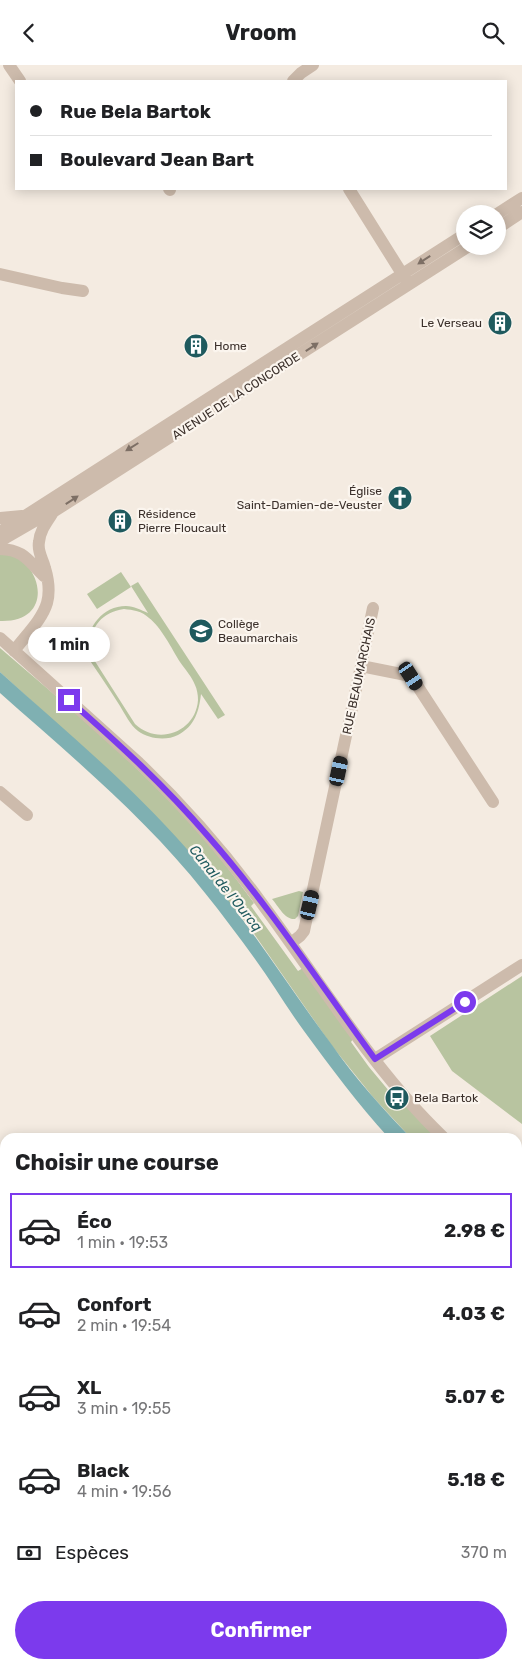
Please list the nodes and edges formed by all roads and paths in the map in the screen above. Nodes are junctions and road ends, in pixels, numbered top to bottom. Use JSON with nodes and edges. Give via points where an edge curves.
{"nodes":[{"id":1,"x":9,"y":65,"type":"edge"},
{"id":2,"x":313,"y":65,"type":"edge"},
{"id":3,"x":19,"y":80,"type":"edge"},
{"id":4,"x":294,"y":80,"type":"edge"},
{"id":5,"x":350,"y":190,"type":"edge"},
{"id":6,"x":522,"y":198,"type":"edge"},
{"id":7,"x":506,"y":208,"type":"edge"},
{"id":8,"x":522,"y":212,"type":"edge"},
{"id":9,"x":506,"y":223,"type":"edge"},
{"id":10,"x":456,"y":241,"type":"edge"},
{"id":11,"x":456,"y":253,"type":"edge"},
{"id":12,"x":0,"y":274,"type":"edge"},
{"id":13,"x":406,"y":279,"type":"junction"},
{"id":14,"x":83,"y":291,"type":"dead end"},
{"id":15,"x":53,"y":512,"type":"junction"},
{"id":16,"x":24,"y":516,"type":"junction"},
{"id":17,"x":0,"y":518,"type":"edge"},
{"id":18,"x":0,"y":532,"type":"edge"},
{"id":19,"x":0,"y":541,"type":"edge"},
{"id":20,"x":0,"y":549,"type":"edge"},
{"id":21,"x":46,"y":577,"type":"junction"},
{"id":22,"x":373,"y":608,"type":"dead end"},
{"id":23,"x":0,"y":638,"type":"edge"},
{"id":24,"x":14,"y":651,"type":"junction"},
{"id":25,"x":361,"y":666,"type":"junction"},
{"id":26,"x":0,"y":792,"type":"edge"},
{"id":27,"x":493,"y":802,"type":"dead end"},
{"id":28,"x":26,"y":815,"type":"dead end"},
{"id":29,"x":291,"y":943,"type":"junction"},
{"id":30,"x":522,"y":965,"type":"edge"},
{"id":31,"x":375,"y":1059,"type":"junction"},
{"id":32,"x":439,"y":1133,"type":"edge"}],
"edges":[{"from":1,"to":3,"type":"street"},
{"from":2,"to":4,"type":"street"},
{"from":5,"to":13,"type":"street"},
{"from":6,"to":7,"type":"street"},
{"from":8,"to":9,"type":"street"},
{"from":10,"to":13,"type":"street","name":"AVENUE DE LA CONCORDE","one_way":true},
{"from":11,"to":13,"type":"street","name":"AVENUE DE LA CONCORDE"},
{"from":12,"to":14,"type":"street"},
{"from":15,"to":13,"type":"street","name":"AVENUE DE LA CONCORDE","one_way":true},
{"from":13,"to":16,"type":"street","name":"AVENUE DE LA CONCORDE","one_way":true},
{"from":15,"to":19,"type":"street","name":"AVENUE DE LA CONCORDE"},
{"from":15,"to":21,"type":"street","via":[[39,541]]},
{"from":16,"to":17,"type":"street"},
{"from":16,"to":18,"type":"street","name":"AVENUE DE LA CONCORDE"},
{"from":20,"to":21,"type":"street","via":[[22,554]]},
{"from":21,"to":24,"type":"street","via":[[48,595],[43,612]]},
{"from":22,"to":25,"type":"street","name":"RUE BEAUMARCHAIS"},
{"from":23,"to":24,"type":"street"},
{"from":24,"to":29,"type":"street","via":[[160,783],[237,870]]},
{"from":25,"to":27,"type":"street","via":[[411,676]]},
{"from":25,"to":29,"type":"street","name":"RUE BEAUMARCHAIS","via":[[304,931]]},
{"from":26,"to":28,"type":"street"},
{"from":29,"to":31,"type":"street"},
{"from":30,"to":31,"type":"street"},
{"from":31,"to":32,"type":"street"}]}
